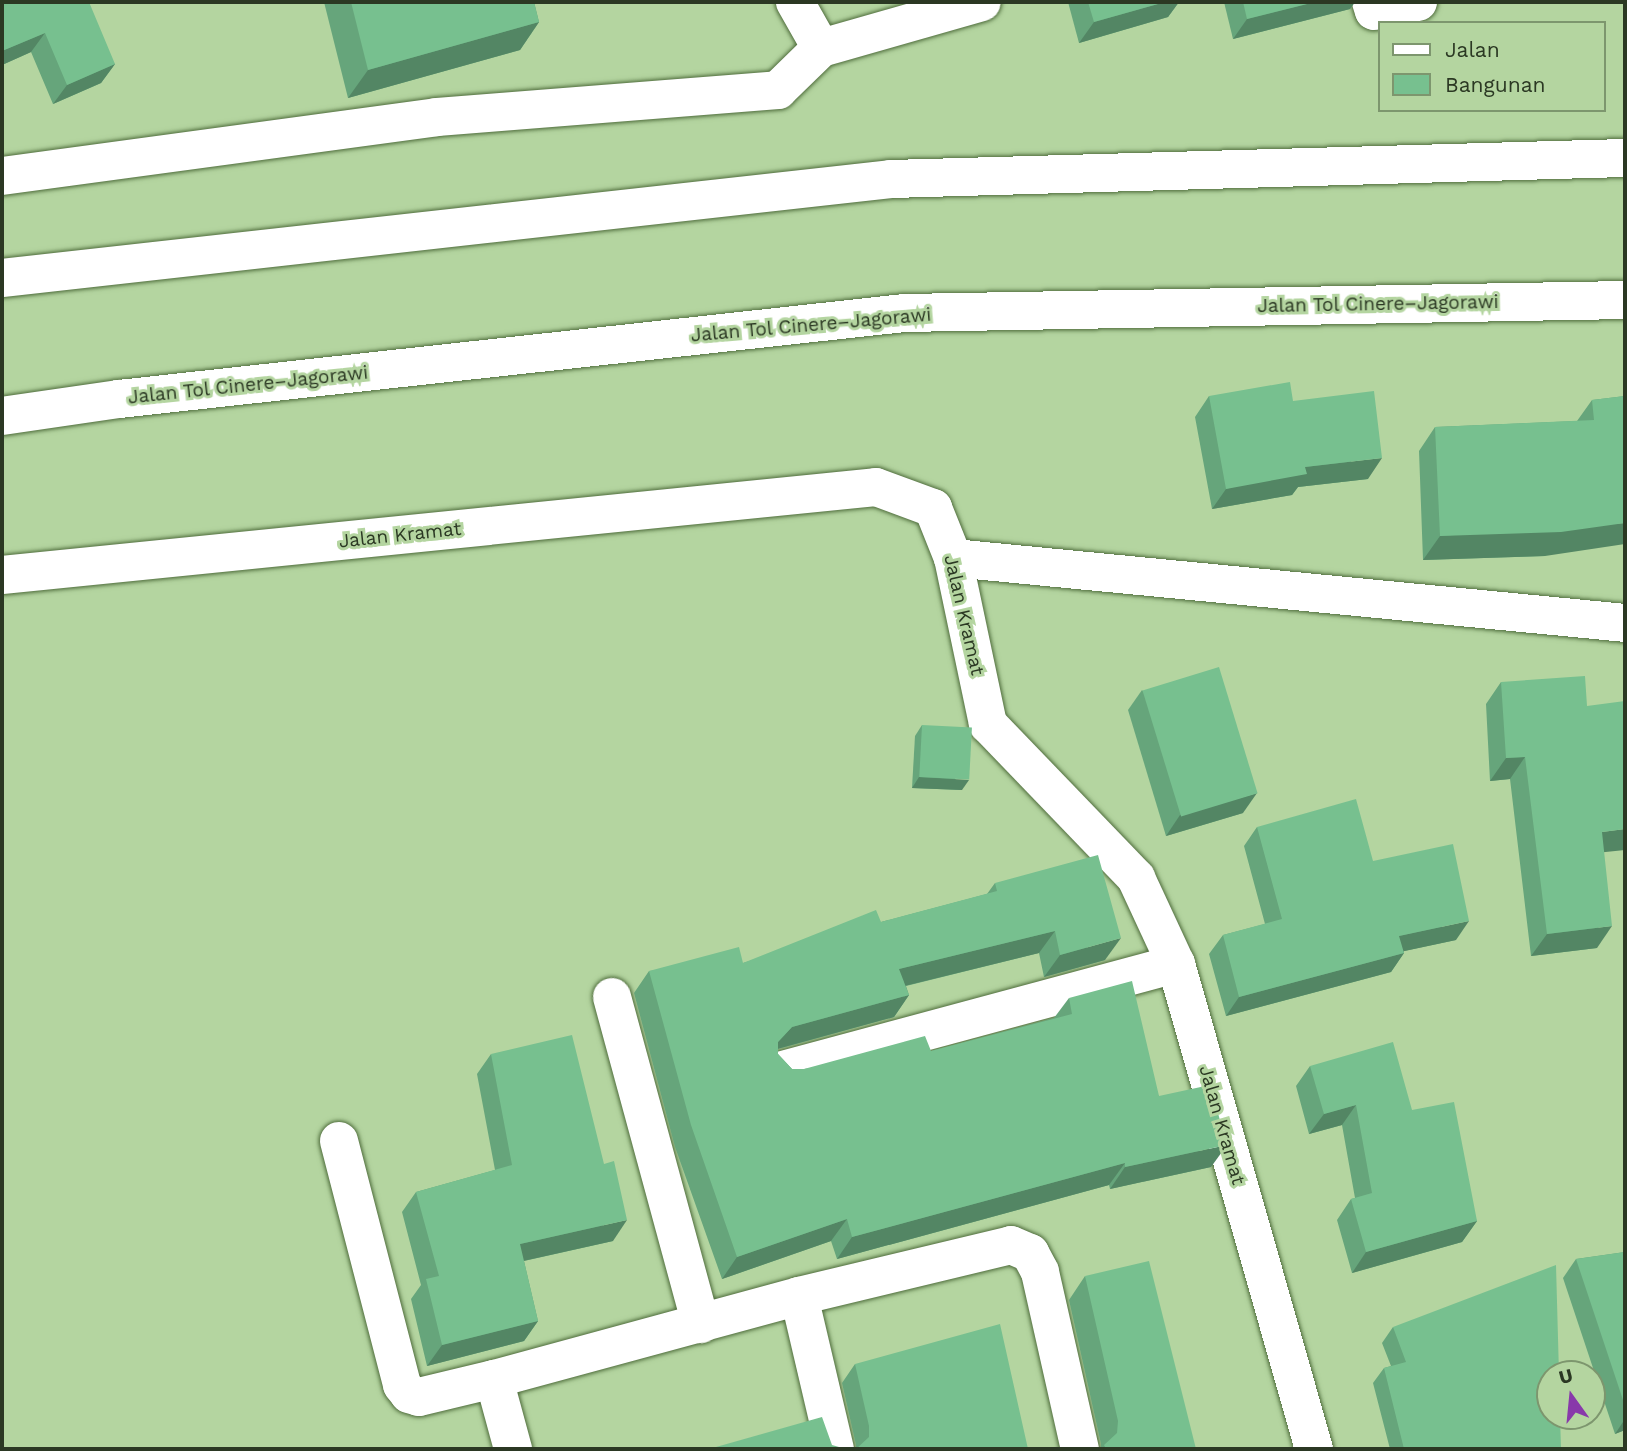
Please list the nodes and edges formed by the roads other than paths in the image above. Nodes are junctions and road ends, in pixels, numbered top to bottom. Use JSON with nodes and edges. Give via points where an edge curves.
{"nodes":[{"id":1,"x":795,"y":2,"type":"edge"},
{"id":2,"x":982,"y":2,"type":"edge"},
{"id":3,"x":1371,"y":2,"type":"edge"},
{"id":4,"x":1418,"y":2,"type":"edge"},
{"id":5,"x":821,"y":48,"type":"junction"},
{"id":6,"x":1625,"y":158,"type":"edge"},
{"id":7,"x":2,"y":176,"type":"edge"},
{"id":8,"x":2,"y":278,"type":"edge"},
{"id":9,"x":1625,"y":300,"type":"edge"},
{"id":10,"x":2,"y":416,"type":"edge"},
{"id":11,"x":953,"y":558,"type":"junction"},
{"id":12,"x":2,"y":575,"type":"edge"},
{"id":13,"x":1625,"y":623,"type":"edge"},
{"id":14,"x":1176,"y":964,"type":"junction"},
{"id":15,"x":612,"y":997,"type":"dead end"},
{"id":16,"x":783,"y":1070,"type":"edge"},
{"id":17,"x":339,"y":1141,"type":"dead end"},
{"id":18,"x":799,"y":1296,"type":"junction"},
{"id":19,"x":701,"y":1324,"type":"junction"},
{"id":20,"x":494,"y":1379,"type":"junction"},
{"id":21,"x":513,"y":1449,"type":"edge"},
{"id":22,"x":835,"y":1449,"type":"edge"},
{"id":23,"x":1080,"y":1449,"type":"edge"},
{"id":24,"x":1314,"y":1449,"type":"edge"}],
"edges":[{"from":1,"to":5,"type":"main road"},
{"from":2,"to":5,"type":"main road"},
{"from":3,"to":4,"type":"main road","via":[[1374,11]]},
{"from":5,"to":7,"type":"main road","via":[[778,90],[437,117]]},
{"from":6,"to":8,"type":"main road","via":[[891,179]]},
{"from":9,"to":10,"type":"main road","name":"Jalan Tol Cinere–Jagorawi","via":[[904,313],[133,397]]},
{"from":11,"to":12,"type":"main road","name":"Jalan Kramat","via":[[933,508],[876,487]]},
{"from":11,"to":13,"type":"main road"},
{"from":11,"to":14,"type":"main road","name":"Jalan Kramat","via":[[988,724],[1136,878]]},
{"from":14,"to":16,"type":"main road"},
{"from":14,"to":24,"type":"main road","name":"Jalan Kramat"},
{"from":15,"to":19,"type":"main road"},
{"from":17,"to":20,"type":"main road","via":[[402,1385],[408,1394],[419,1397]]},
{"from":18,"to":19,"type":"main road"},
{"from":18,"to":22,"type":"main road"},
{"from":18,"to":23,"type":"main road","via":[[1012,1245],[1030,1254],[1040,1272]]},
{"from":19,"to":20,"type":"main road"},
{"from":20,"to":21,"type":"main road"}]}
